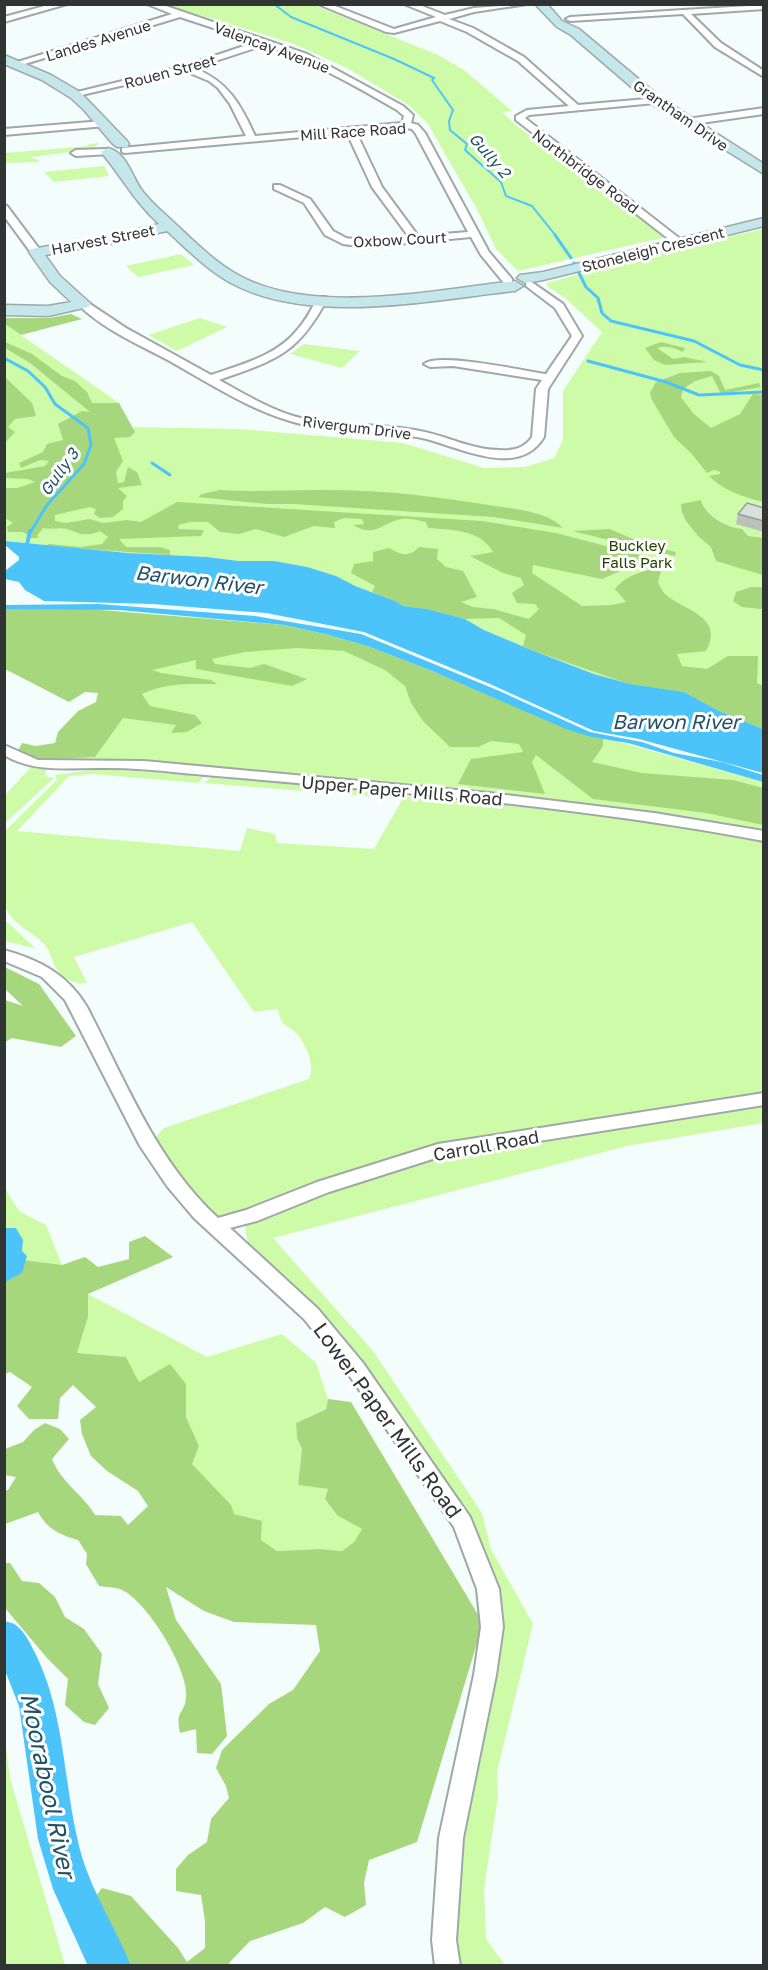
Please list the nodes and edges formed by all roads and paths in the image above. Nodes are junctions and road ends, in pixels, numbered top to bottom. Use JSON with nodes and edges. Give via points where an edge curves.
{"nodes":[{"id":1,"x":63,"y":4,"type":"edge"},
{"id":2,"x":151,"y":4,"type":"edge"},
{"id":3,"x":322,"y":4,"type":"edge"},
{"id":4,"x":408,"y":4,"type":"edge"},
{"id":5,"x":523,"y":4,"type":"edge"},
{"id":6,"x":540,"y":4,"type":"edge"},
{"id":7,"x":764,"y":7,"type":"edge"},
{"id":8,"x":686,"y":13,"type":"junction"},
{"id":9,"x":180,"y":14,"type":"junction"},
{"id":10,"x":443,"y":18,"type":"junction"},
{"id":11,"x":4,"y":20,"type":"edge"},
{"id":12,"x":566,"y":22,"type":"junction"},
{"id":13,"x":266,"y":42,"type":"junction"},
{"id":14,"x":10,"y":61,"type":"edge"},
{"id":15,"x":186,"y":68,"type":"junction"},
{"id":16,"x":764,"y":75,"type":"edge"},
{"id":17,"x":73,"y":94,"type":"junction"},
{"id":18,"x":655,"y":100,"type":"junction"},
{"id":19,"x":577,"y":109,"type":"junction"},
{"id":20,"x":764,"y":111,"type":"edge"},
{"id":21,"x":687,"y":122,"type":"junction"},
{"id":22,"x":406,"y":125,"type":"junction"},
{"id":23,"x":350,"y":130,"type":"junction"},
{"id":24,"x":4,"y":132,"type":"edge"},
{"id":25,"x":252,"y":139,"type":"junction"},
{"id":26,"x":106,"y":142,"type":"junction"},
{"id":27,"x":123,"y":150,"type":"junction"},
{"id":28,"x":764,"y":170,"type":"edge"},
{"id":29,"x":277,"y":187,"type":"dead end"},
{"id":30,"x":4,"y":208,"type":"edge"},
{"id":31,"x":764,"y":222,"type":"edge"},
{"id":32,"x":170,"y":226,"type":"junction"},
{"id":33,"x":474,"y":234,"type":"junction"},
{"id":34,"x":416,"y":239,"type":"junction"},
{"id":35,"x":679,"y":242,"type":"junction"},
{"id":36,"x":36,"y":252,"type":"junction"},
{"id":37,"x":520,"y":280,"type":"junction"},
{"id":38,"x":322,"y":299,"type":"junction"},
{"id":39,"x":83,"y":304,"type":"junction"},
{"id":40,"x":4,"y":310,"type":"edge"},
{"id":41,"x":430,"y":364,"type":"dead end"},
{"id":42,"x":548,"y":378,"type":"junction"},
{"id":43,"x":210,"y":379,"type":"junction"},
{"id":44,"x":4,"y":749,"type":"edge"},
{"id":45,"x":764,"y":836,"type":"edge"},
{"id":46,"x":4,"y":955,"type":"edge"},
{"id":47,"x":764,"y":1099,"type":"edge"},
{"id":48,"x":216,"y":1225,"type":"junction"},
{"id":49,"x":448,"y":1965,"type":"edge"}],
"edges":[{"from":1,"to":11,"type":"street"},
{"from":2,"to":9,"type":"street","name":"Valencay Avenue"},
{"from":3,"to":10,"type":"street","via":[[390,30]]},
{"from":4,"to":10,"type":"street"},
{"from":5,"to":10,"type":"street"},
{"from":6,"to":12,"type":"street","name":"Grantham Drive"},
{"from":7,"to":8,"type":"street"},
{"from":8,"to":12,"type":"street"},
{"from":8,"to":16,"type":"street","via":[[718,45]]},
{"from":9,"to":13,"type":"street","name":"Valencay Avenue"},
{"from":9,"to":14,"type":"street","name":"Landes Avenue"},
{"from":10,"to":19,"type":"street","via":[[521,59]]},
{"from":12,"to":18,"type":"street","name":"Grantham Drive"},
{"from":13,"to":15,"type":"street","name":"Rouen Street"},
{"from":13,"to":22,"type":"street","name":"Valencay Avenue","via":[[320,63],[400,108],[409,115]]},
{"from":14,"to":17,"type":"street","name":"Stoneleigh Crescent"},
{"from":15,"to":17,"type":"street","name":"Rouen Street"},
{"from":15,"to":25,"type":"street","via":[[220,84],[232,96]]},
{"from":17,"to":26,"type":"street","name":"Stoneleigh Crescent","via":[[85,103]]},
{"from":18,"to":19,"type":"street","name":"Northbridge Road"},
{"from":18,"to":21,"type":"street","name":"Grantham Drive"},
{"from":19,"to":35,"type":"street","name":"Northbridge Road","via":[[527,113],[519,118]]},
{"from":20,"to":21,"type":"street"},
{"from":21,"to":28,"type":"street","name":"Grantham Drive"},
{"from":22,"to":23,"type":"street","name":"Mill Race Road"},
{"from":22,"to":33,"type":"street","name":"Mill Race Road","via":[[419,131]]},
{"from":23,"to":25,"type":"street","name":"Mill Race Road"},
{"from":23,"to":34,"type":"street","via":[[377,187]]},
{"from":24,"to":26,"type":"street"},
{"from":25,"to":27,"type":"street","name":"Mill Race Road"},
{"from":26,"to":27,"type":"street","name":"Stoneleigh Crescent"},
{"from":27,"to":32,"type":"street","name":"Stoneleigh Crescent","via":[[126,176]]},
{"from":29,"to":34,"type":"street","name":"Oxbow Court","via":[[307,201],[329,233],[343,242]]},
{"from":30,"to":36,"type":"street","name":"Rivergum Drive"},
{"from":31,"to":35,"type":"street","name":"Stoneleigh Crescent"},
{"from":32,"to":36,"type":"street","name":"Harvest Street"},
{"from":32,"to":38,"type":"street","name":"Stoneleigh Crescent","via":[[215,266],[240,282],[263,290]]},
{"from":33,"to":34,"type":"street","name":"Oxbow Court"},
{"from":33,"to":37,"type":"street","name":"Mill Race Road","via":[[484,253]]},
{"from":35,"to":37,"type":"street","name":"Stoneleigh Crescent"},
{"from":36,"to":39,"type":"street","name":"Rivergum Drive","via":[[55,279]]},
{"from":37,"to":38,"type":"street","name":"Stoneleigh Crescent","via":[[488,290],[409,300]]},
{"from":37,"to":42,"type":"street","name":"Rivergum Drive","via":[[559,306],[576,331],[571,348]]},
{"from":38,"to":43,"type":"street","via":[[301,333],[284,348]]},
{"from":39,"to":40,"type":"street","via":[[48,311]]},
{"from":39,"to":43,"type":"street","name":"Rivergum Drive","via":[[114,326]]},
{"from":41,"to":42,"type":"street","via":[[453,363]]},
{"from":42,"to":43,"type":"street","name":"Rivergum Drive","via":[[540,398],[535,443],[526,450],[499,454],[406,432],[294,419],[272,412]]},
{"from":44,"to":45,"type":"street","name":"Upper Paper Mills Road","via":[[38,764],[129,765],[532,801],[693,822]]},
{"from":46,"to":48,"type":"street","name":"Lower Paper Mills Road","via":[[39,967],[66,987],[149,1146],[173,1181],[201,1214]]},
{"from":47,"to":48,"type":"street","name":"Carroll Road","via":[[438,1151]]},
{"from":48,"to":49,"type":"street","name":"Lower Paper Mills Road","via":[[311,1314],[356,1369],[463,1523],[488,1588],[492,1627],[451,1838],[444,1940]]}]}
